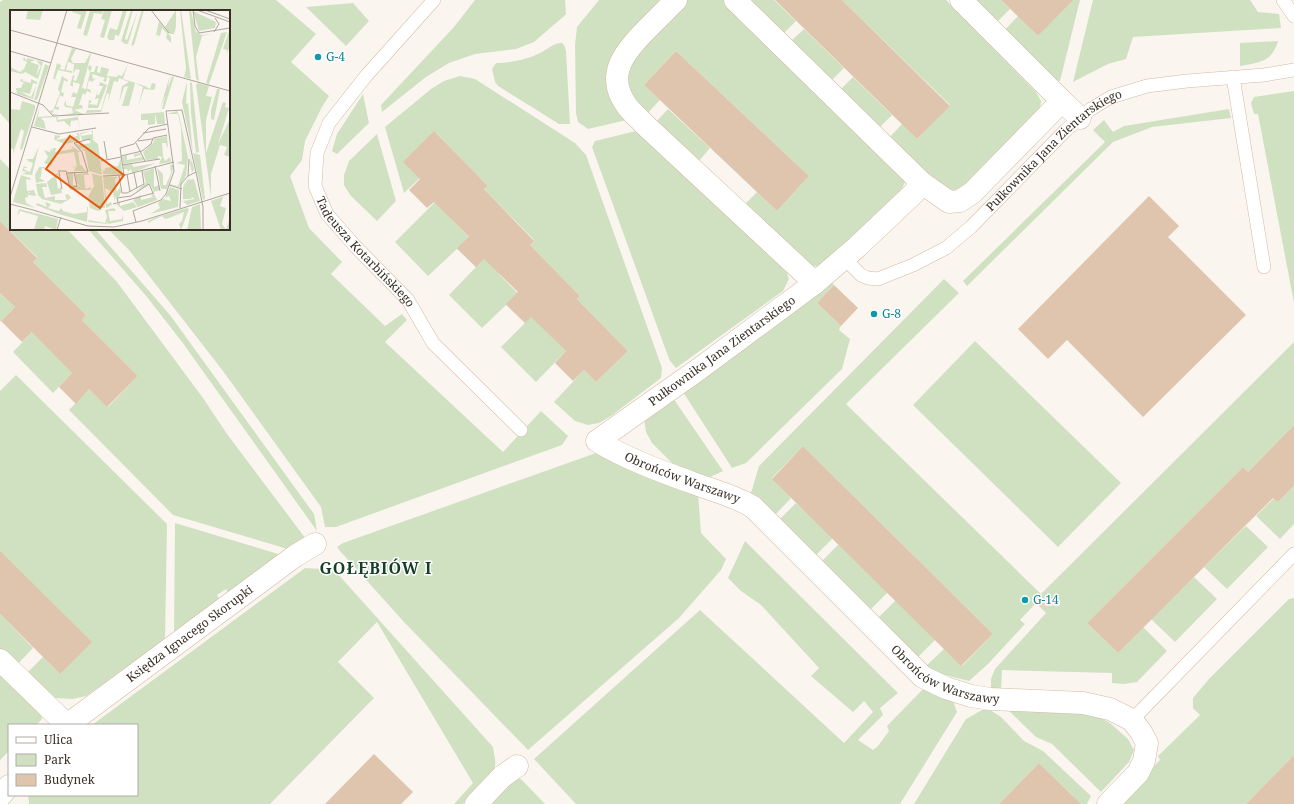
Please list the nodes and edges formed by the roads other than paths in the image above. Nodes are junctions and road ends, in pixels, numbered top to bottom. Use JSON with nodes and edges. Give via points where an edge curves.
{"nodes":[{"id":1,"x":434,"y":0,"type":"edge"},
{"id":2,"x":676,"y":0,"type":"edge"},
{"id":3,"x":735,"y":0,"type":"edge"},
{"id":4,"x":961,"y":0,"type":"edge"},
{"id":5,"x":1283,"y":0,"type":"edge"},
{"id":6,"x":1294,"y":16,"type":"edge"},
{"id":7,"x":1294,"y":70,"type":"edge"},
{"id":8,"x":1233,"y":77,"type":"junction"},
{"id":9,"x":1062,"y":101,"type":"junction"},
{"id":10,"x":1080,"y":118,"type":"junction"},
{"id":11,"x":922,"y":183,"type":"junction"},
{"id":12,"x":844,"y":258,"type":"junction"},
{"id":13,"x":1264,"y":267,"type":"dead end"},
{"id":14,"x":815,"y":283,"type":"junction"},
{"id":15,"x":521,"y":430,"type":"dead end"},
{"id":16,"x":597,"y":441,"type":"joint"},
{"id":17,"x":315,"y":544,"type":"dead end"},
{"id":18,"x":1294,"y":554,"type":"edge"},
{"id":19,"x":0,"y":660,"type":"edge"},
{"id":20,"x":1132,"y":720,"type":"junction"},
{"id":21,"x":66,"y":724,"type":"edge"},
{"id":22,"x":68,"y":724,"type":"edge"},
{"id":23,"x":517,"y":766,"type":"dead end"},
{"id":24,"x":8,"y":787,"type":"edge"},
{"id":25,"x":0,"y":796,"type":"edge"},
{"id":26,"x":7,"y":804,"type":"edge"},
{"id":27,"x":476,"y":804,"type":"edge"},
{"id":28,"x":1108,"y":804,"type":"edge"}],
"edges":[{"from":1,"to":15,"type":"lane","name":"Tadeusza Kotarbińskiego","via":[[366,76],[329,123],[317,153],[315,186],[327,214],[408,300],[433,343]]},
{"from":2,"to":14,"type":"street","via":[[630,46],[616,76],[619,91],[627,106],[644,124]]},
{"from":3,"to":11,"type":"street"},
{"from":4,"to":9,"type":"street"},
{"from":5,"to":6,"type":"lane"},
{"from":7,"to":8,"type":"lane","name":"Pułkownika Jana Zientarskiego"},
{"from":8,"to":10,"type":"lane","name":"Pułkownika Jana Zientarskiego","via":[[1147,86],[1112,97]]},
{"from":8,"to":13,"type":"lane"},
{"from":9,"to":10,"type":"street"},
{"from":9,"to":11,"type":"street","via":[[972,193],[960,201],[949,202]]},
{"from":10,"to":12,"type":"lane","name":"Pułkownika Jana Zientarskiego","via":[[971,228],[946,248],[878,279],[861,275]]},
{"from":11,"to":12,"type":"street","name":"Pułkownika Jana Zientarskiego"},
{"from":12,"to":14,"type":"street","name":"Pułkownika Jana Zientarskiego"},
{"from":14,"to":16,"type":"street","name":"Pułkownika Jana Zientarskiego"},
{"from":16,"to":20,"type":"street","name":"Obrońców Warszawy","via":[[619,453],[740,499],[753,507],[923,677],[971,696],[1083,702],[1110,709]]},
{"from":17,"to":22,"type":"street","name":"Księdza Ignacego Skorupki","via":[[295,556]]},
{"from":18,"to":20,"type":"lane"},
{"from":19,"to":21,"type":"street"},
{"from":20,"to":28,"type":"street","via":[[1142,732],[1146,743],[1144,761],[1138,773]]},
{"from":23,"to":27,"type":"street","via":[[503,776]]},
{"from":24,"to":25,"type":"street"},
{"from":25,"to":26,"type":"street"}]}
